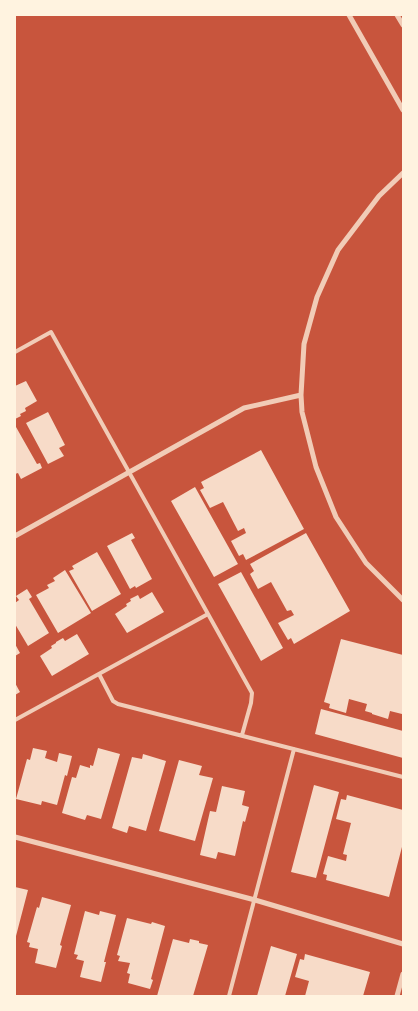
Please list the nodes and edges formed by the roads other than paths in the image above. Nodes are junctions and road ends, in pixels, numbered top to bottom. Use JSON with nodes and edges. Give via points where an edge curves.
{"nodes":[{"id":1,"x":350,"y":15,"type":"edge"},
{"id":2,"x":397,"y":15,"type":"edge"},
{"id":3,"x":403,"y":25,"type":"edge"},
{"id":4,"x":403,"y":110,"type":"edge"},
{"id":5,"x":403,"y":173,"type":"edge"},
{"id":6,"x":15,"y":352,"type":"edge"},
{"id":7,"x":301,"y":395,"type":"junction"},
{"id":8,"x":129,"y":472,"type":"junction"},
{"id":9,"x":15,"y":536,"type":"edge"},
{"id":10,"x":403,"y":600,"type":"edge"},
{"id":11,"x":208,"y":614,"type":"junction"},
{"id":12,"x":98,"y":674,"type":"junction"},
{"id":13,"x":15,"y":720,"type":"edge"},
{"id":14,"x":242,"y":735,"type":"junction"},
{"id":15,"x":294,"y":749,"type":"junction"},
{"id":16,"x":403,"y":777,"type":"edge"},
{"id":17,"x":15,"y":837,"type":"edge"},
{"id":18,"x":255,"y":900,"type":"junction"},
{"id":19,"x":403,"y":944,"type":"edge"},
{"id":20,"x":403,"y":974,"type":"edge"},
{"id":21,"x":229,"y":996,"type":"edge"},
{"id":22,"x":397,"y":996,"type":"edge"}],
"edges":[{"from":1,"to":4,"type":"street"},
{"from":2,"to":3,"type":"street"},
{"from":5,"to":7,"type":"street","via":[[379,196],[338,250],[317,297],[304,344]]},
{"from":6,"to":8,"type":"lane","via":[[51,332]]},
{"from":7,"to":8,"type":"street","via":[[244,408]]},
{"from":7,"to":10,"type":"street","via":[[316,467],[336,517],[366,563]]},
{"from":8,"to":9,"type":"street"},
{"from":8,"to":11,"type":"lane"},
{"from":11,"to":12,"type":"lane"},
{"from":11,"to":14,"type":"lane","via":[[252,693]]},
{"from":12,"to":13,"type":"lane"},
{"from":12,"to":14,"type":"lane","via":[[118,704]]},
{"from":14,"to":15,"type":"lane"},
{"from":15,"to":16,"type":"lane"},
{"from":15,"to":18,"type":"lane"},
{"from":17,"to":18,"type":"street"},
{"from":18,"to":19,"type":"street"},
{"from":18,"to":21,"type":"lane"},
{"from":20,"to":22,"type":"street"}]}
